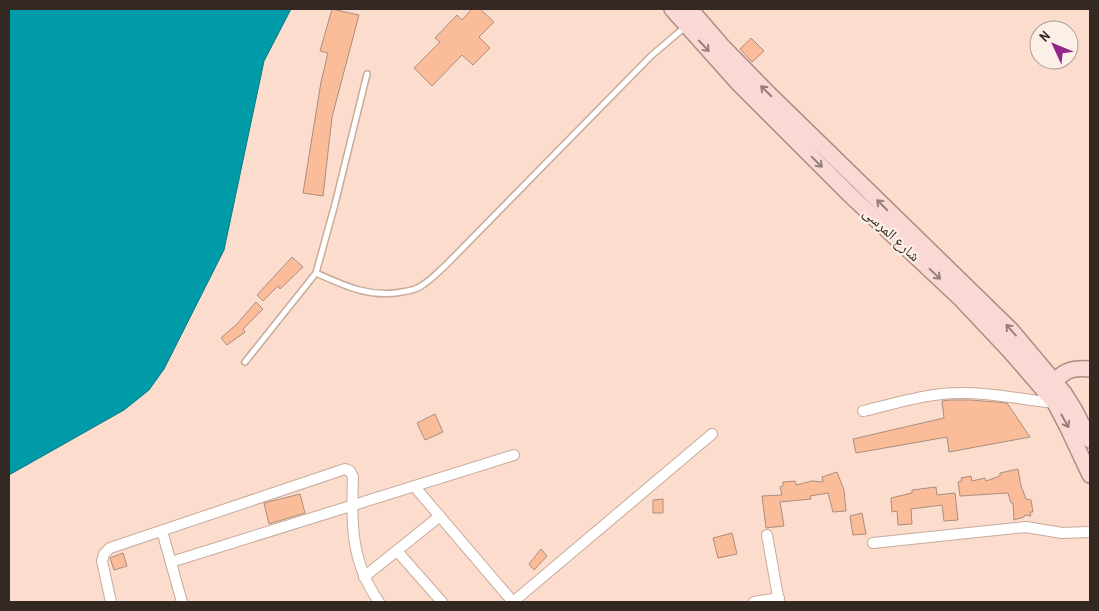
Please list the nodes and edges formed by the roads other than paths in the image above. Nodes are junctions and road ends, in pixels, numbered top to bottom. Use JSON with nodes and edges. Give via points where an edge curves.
{"nodes":[{"id":1,"x":672,"y":9,"type":"edge"},
{"id":2,"x":690,"y":9,"type":"edge"},
{"id":3,"x":686,"y":26,"type":"junction"},
{"id":4,"x":367,"y":74,"type":"dead end"},
{"id":5,"x":316,"y":273,"type":"junction"},
{"id":6,"x":1034,"y":358,"type":"junction"},
{"id":7,"x":245,"y":362,"type":"dead end"},
{"id":8,"x":1084,"y":368,"type":"edge"},
{"id":9,"x":1055,"y":393,"type":"junction"},
{"id":10,"x":863,"y":411,"type":"dead end"},
{"id":11,"x":712,"y":434,"type":"dead end"},
{"id":12,"x":1090,"y":440,"type":"edge"},
{"id":13,"x":514,"y":454,"type":"dead end"},
{"id":14,"x":1090,"y":475,"type":"edge"},
{"id":15,"x":414,"y":486,"type":"junction"},
{"id":16,"x":352,"y":505,"type":"junction"},
{"id":17,"x":440,"y":516,"type":"junction"},
{"id":18,"x":162,"y":530,"type":"junction"},
{"id":19,"x":1090,"y":532,"type":"edge"},
{"id":20,"x":767,"y":535,"type":"dead end"},
{"id":21,"x":873,"y":543,"type":"dead end"},
{"id":22,"x":397,"y":551,"type":"junction"},
{"id":23,"x":171,"y":562,"type":"junction"},
{"id":24,"x":364,"y":577,"type":"junction"},
{"id":25,"x":779,"y":600,"type":"edge"},
{"id":26,"x":111,"y":602,"type":"edge"},
{"id":27,"x":182,"y":602,"type":"edge"},
{"id":28,"x":378,"y":602,"type":"edge"},
{"id":29,"x":442,"y":602,"type":"edge"},
{"id":30,"x":513,"y":602,"type":"edge"},
{"id":31,"x":754,"y":602,"type":"edge"}],
"edges":[{"from":1,"to":3,"type":"main road","name":"شارع المرسى"},
{"from":6,"to":2,"type":"main road","name":"شارع المرسى","one_way":true,"via":[[1011,330],[742,66]]},
{"from":3,"to":5,"type":"lane","via":[[651,56],[423,285],[393,294],[363,292]]},
{"from":3,"to":9,"type":"main road","name":"شارع المرسى","one_way":true,"via":[[849,194]]},
{"from":4,"to":5,"type":"lane"},
{"from":5,"to":7,"type":"lane"},
{"from":6,"to":8,"type":"main road","via":[[1058,366]]},
{"from":6,"to":9,"type":"main road","name":"شارع المرسى"},
{"from":8,"to":9,"type":"main road","via":[[1065,372]]},
{"from":9,"to":10,"type":"street","via":[[958,393],[927,396]]},
{"from":9,"to":12,"type":"main road","name":"شارع المرسى"},
{"from":9,"to":14,"type":"main road","name":"شارع المرسى","one_way":true},
{"from":11,"to":30,"type":"street"},
{"from":13,"to":15,"type":"street"},
{"from":15,"to":16,"type":"street"},
{"from":15,"to":17,"type":"street"},
{"from":16,"to":18,"type":"street","via":[[353,477],[350,471],[342,469]]},
{"from":16,"to":23,"type":"street"},
{"from":16,"to":24,"type":"street","via":[[353,540]]},
{"from":17,"to":22,"type":"street"},
{"from":17,"to":30,"type":"street"},
{"from":18,"to":23,"type":"street"},
{"from":18,"to":26,"type":"street","via":[[110,548],[104,554],[102,562]]},
{"from":19,"to":21,"type":"street","via":[[1069,533],[1026,527]]},
{"from":20,"to":25,"type":"street"},
{"from":22,"to":24,"type":"street"},
{"from":22,"to":29,"type":"street"},
{"from":23,"to":27,"type":"street"},
{"from":24,"to":28,"type":"street"},
{"from":25,"to":31,"type":"street"}]}
